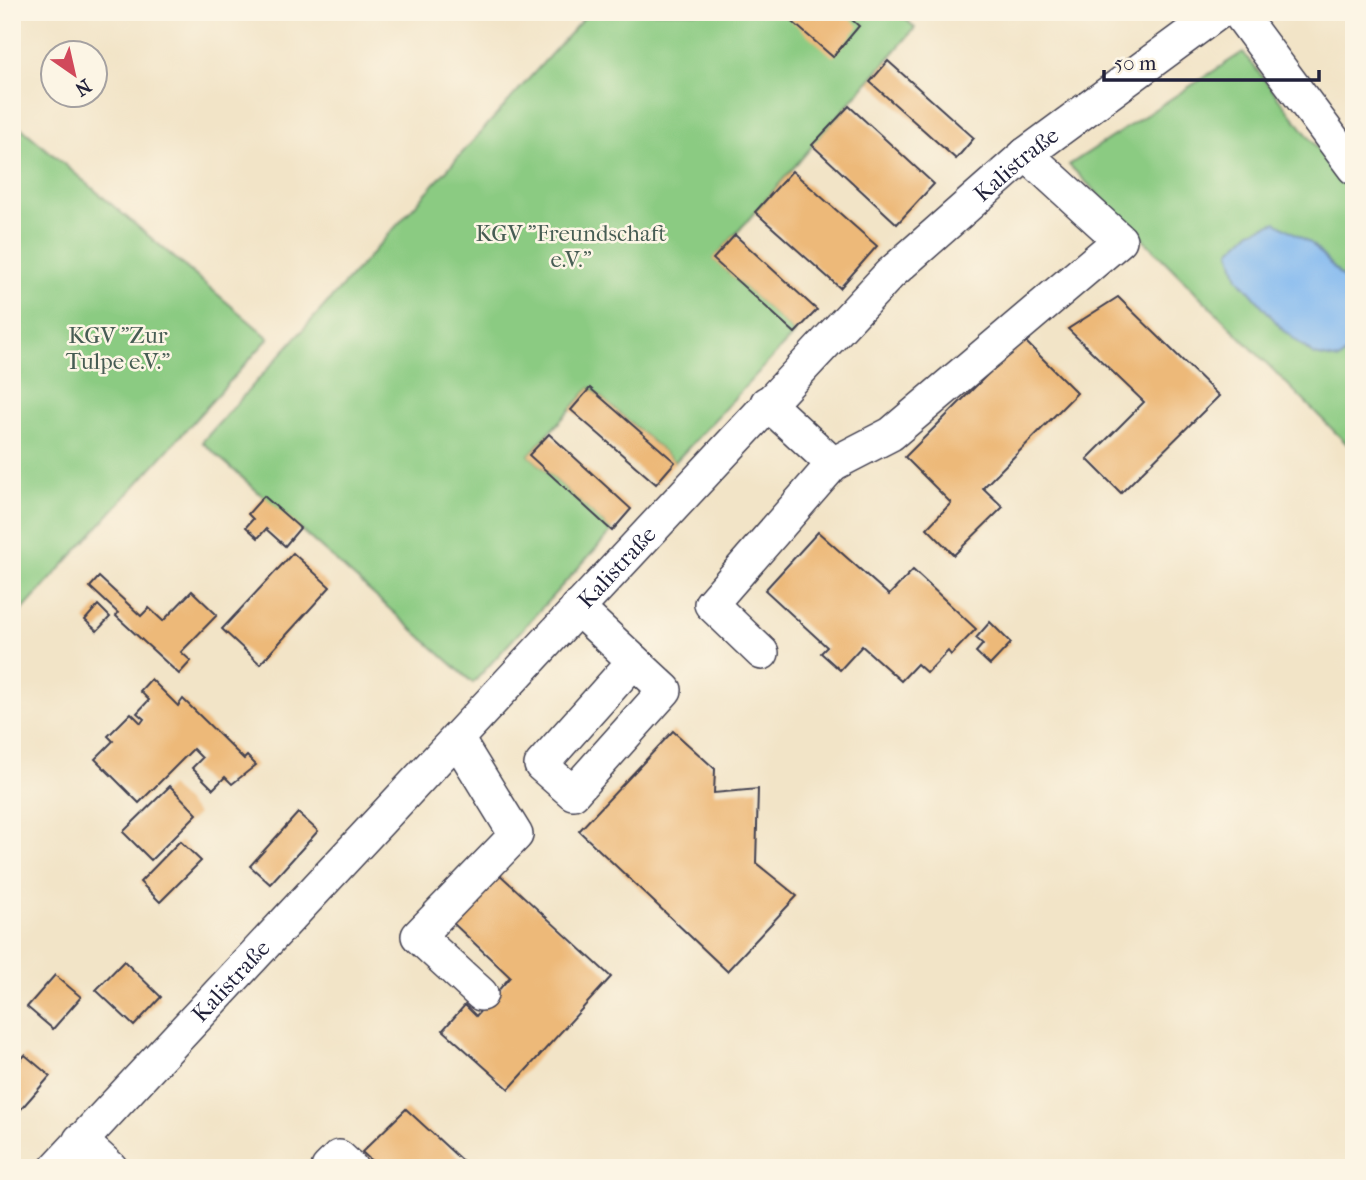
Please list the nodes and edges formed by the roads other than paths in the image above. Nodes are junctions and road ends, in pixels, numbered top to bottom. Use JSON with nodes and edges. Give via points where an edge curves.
{"nodes":[{"id":1,"x":1219,"y":12,"type":"edge"},
{"id":2,"x":1238,"y":12,"type":"edge"},
{"id":3,"x":1026,"y":153,"type":"junction"},
{"id":4,"x":1354,"y":168,"type":"edge"},
{"id":5,"x":767,"y":403,"type":"junction"},
{"id":6,"x":834,"y":464,"type":"junction"},
{"id":7,"x":577,"y":608,"type":"junction"},
{"id":8,"x":762,"y":653,"type":"dead end"},
{"id":9,"x":634,"y":661,"type":"dead end"},
{"id":10,"x":457,"y":739,"type":"junction"},
{"id":11,"x":481,"y":994,"type":"dead end"},
{"id":12,"x":80,"y":1140,"type":"junction"},
{"id":13,"x":56,"y":1168,"type":"edge"},
{"id":14,"x":111,"y":1168,"type":"edge"},
{"id":15,"x":328,"y":1168,"type":"edge"},
{"id":16,"x":351,"y":1168,"type":"edge"}],
"edges":[{"from":1,"to":3,"type":"street","name":"Kalistraße"},
{"from":2,"to":4,"type":"street"},
{"from":3,"to":5,"type":"street","name":"Kalistraße","via":[[890,274]]},
{"from":3,"to":6,"type":"street","via":[[1120,240],[891,434]]},
{"from":5,"to":6,"type":"street"},
{"from":5,"to":7,"type":"street","name":"Kalistraße"},
{"from":6,"to":8,"type":"street","via":[[711,604]]},
{"from":7,"to":9,"type":"street"},
{"from":7,"to":10,"type":"street","name":"Kalistraße"},
{"from":10,"to":11,"type":"street","via":[[516,835],[418,936]]},
{"from":10,"to":12,"type":"street","name":"Kalistraße"},
{"from":12,"to":13,"type":"street","name":"Kalistraße"},
{"from":12,"to":14,"type":"street"},
{"from":15,"to":16,"type":"street","via":[[339,1157]]}]}
